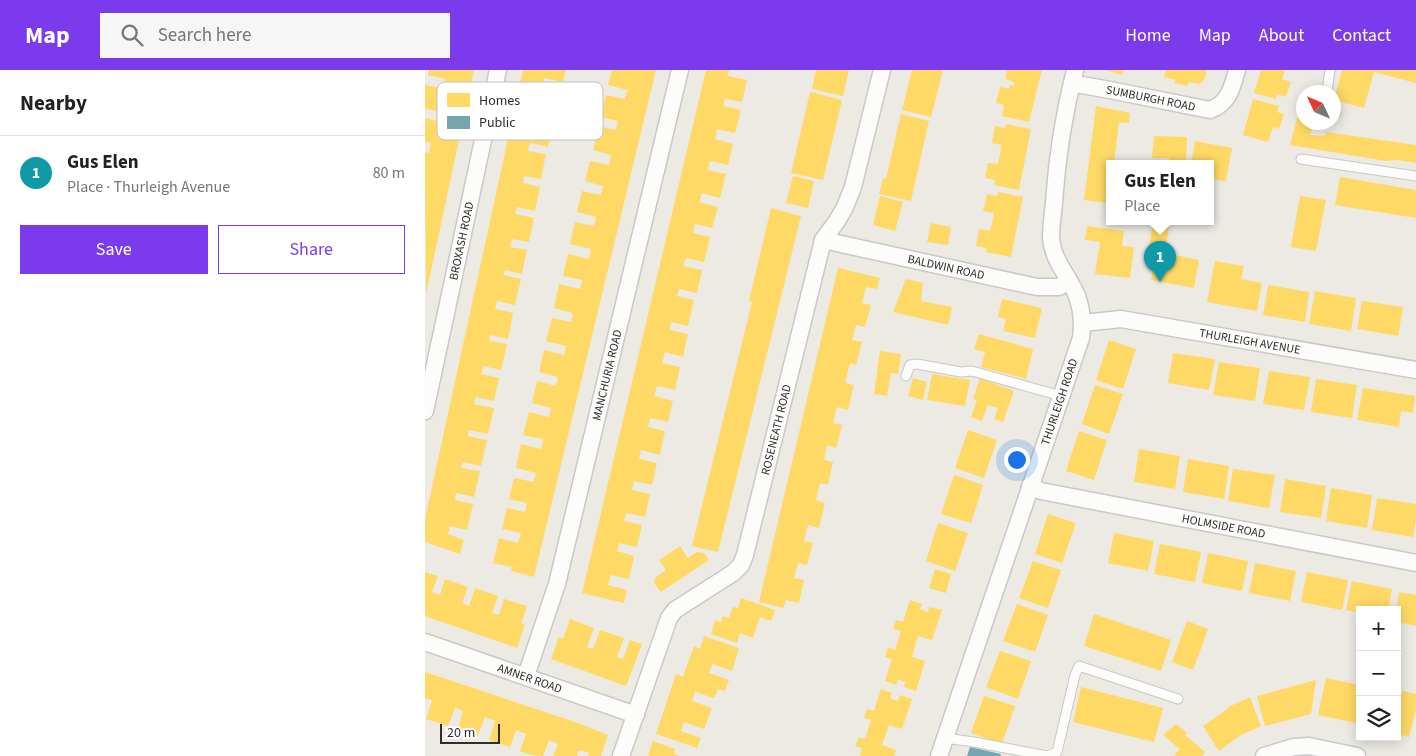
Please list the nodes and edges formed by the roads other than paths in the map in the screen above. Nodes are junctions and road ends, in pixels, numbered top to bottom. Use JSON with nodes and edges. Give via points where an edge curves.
{"nodes":[{"id":1,"x":680,"y":70,"type":"edge"},
{"id":2,"x":881,"y":70,"type":"edge"},
{"id":3,"x":1237,"y":70,"type":"edge"},
{"id":4,"x":1330,"y":70,"type":"edge"},
{"id":5,"x":1074,"y":77,"type":"edge"},
{"id":6,"x":1328,"y":85,"type":"edge"},
{"id":7,"x":483,"y":140,"type":"edge"},
{"id":8,"x":1301,"y":158,"type":"dead end"},
{"id":9,"x":1416,"y":176,"type":"edge"},
{"id":10,"x":823,"y":240,"type":"junction"},
{"id":11,"x":1069,"y":281,"type":"junction"},
{"id":12,"x":1083,"y":323,"type":"junction"},
{"id":13,"x":1416,"y":370,"type":"edge"},
{"id":14,"x":906,"y":376,"type":"dead end"},
{"id":15,"x":1061,"y":396,"type":"junction"},
{"id":16,"x":425,"y":411,"type":"edge"},
{"id":17,"x":1030,"y":486,"type":"junction"},
{"id":18,"x":1416,"y":563,"type":"edge"},
{"id":19,"x":425,"y":642,"type":"edge"},
{"id":20,"x":526,"y":676,"type":"junction"},
{"id":21,"x":1178,"y":699,"type":"dead end"},
{"id":22,"x":636,"y":715,"type":"junction"},
{"id":23,"x":945,"y":738,"type":"junction"},
{"id":24,"x":621,"y":756,"type":"edge"},
{"id":25,"x":939,"y":756,"type":"edge"},
{"id":26,"x":1264,"y":756,"type":"edge"},
{"id":27,"x":1357,"y":756,"type":"edge"}],
"edges":[{"from":1,"to":20,"type":"street","name":"MANCHURIA ROAD","via":[[557,584]]},
{"from":2,"to":10,"type":"street","name":"ROSENEATH ROAD","via":[[853,186],[845,208]]},
{"from":3,"to":5,"type":"street","name":"SUMBURGH ROAD","via":[[1227,97],[1210,110],[1082,85]]},
{"from":4,"to":6,"type":"lane"},
{"from":5,"to":11,"type":"street","name":"THURLEIGH ROAD","via":[[1056,173],[1051,237],[1055,254]]},
{"from":7,"to":16,"type":"street","name":"BROXASH ROAD"},
{"from":8,"to":9,"type":"lane"},
{"from":10,"to":11,"type":"street","name":"BALDWIN ROAD","via":[[1037,287],[1059,287]]},
{"from":10,"to":22,"type":"street","name":"ROSENEATH ROAD","via":[[741,565],[675,610],[669,618]]},
{"from":11,"to":12,"type":"street","name":"THURLEIGH ROAD","via":[[1077,296]]},
{"from":12,"to":13,"type":"street","name":"THURLEIGH AVENUE","via":[[1121,319]]},
{"from":12,"to":15,"type":"street","name":"THURLEIGH ROAD"},
{"from":14,"to":15,"type":"lane","via":[[910,365],[917,364],[972,371]]},
{"from":15,"to":17,"type":"street","name":"THURLEIGH ROAD"},
{"from":17,"to":18,"type":"street","name":"HOLMSIDE ROAD"},
{"from":17,"to":23,"type":"street","name":"THURLEIGH ROAD"},
{"from":19,"to":20,"type":"street","name":"AMNER ROAD"},
{"from":20,"to":22,"type":"street","name":"AMNER ROAD"},
{"from":21,"to":23,"type":"lane","via":[[1079,666],[1057,752],[1047,756]]},
{"from":22,"to":24,"type":"street","name":"ROSENEATH ROAD"},
{"from":23,"to":25,"type":"street","name":"THURLEIGH ROAD"},
{"from":26,"to":27,"type":"street","via":[[1309,746]]}]}
